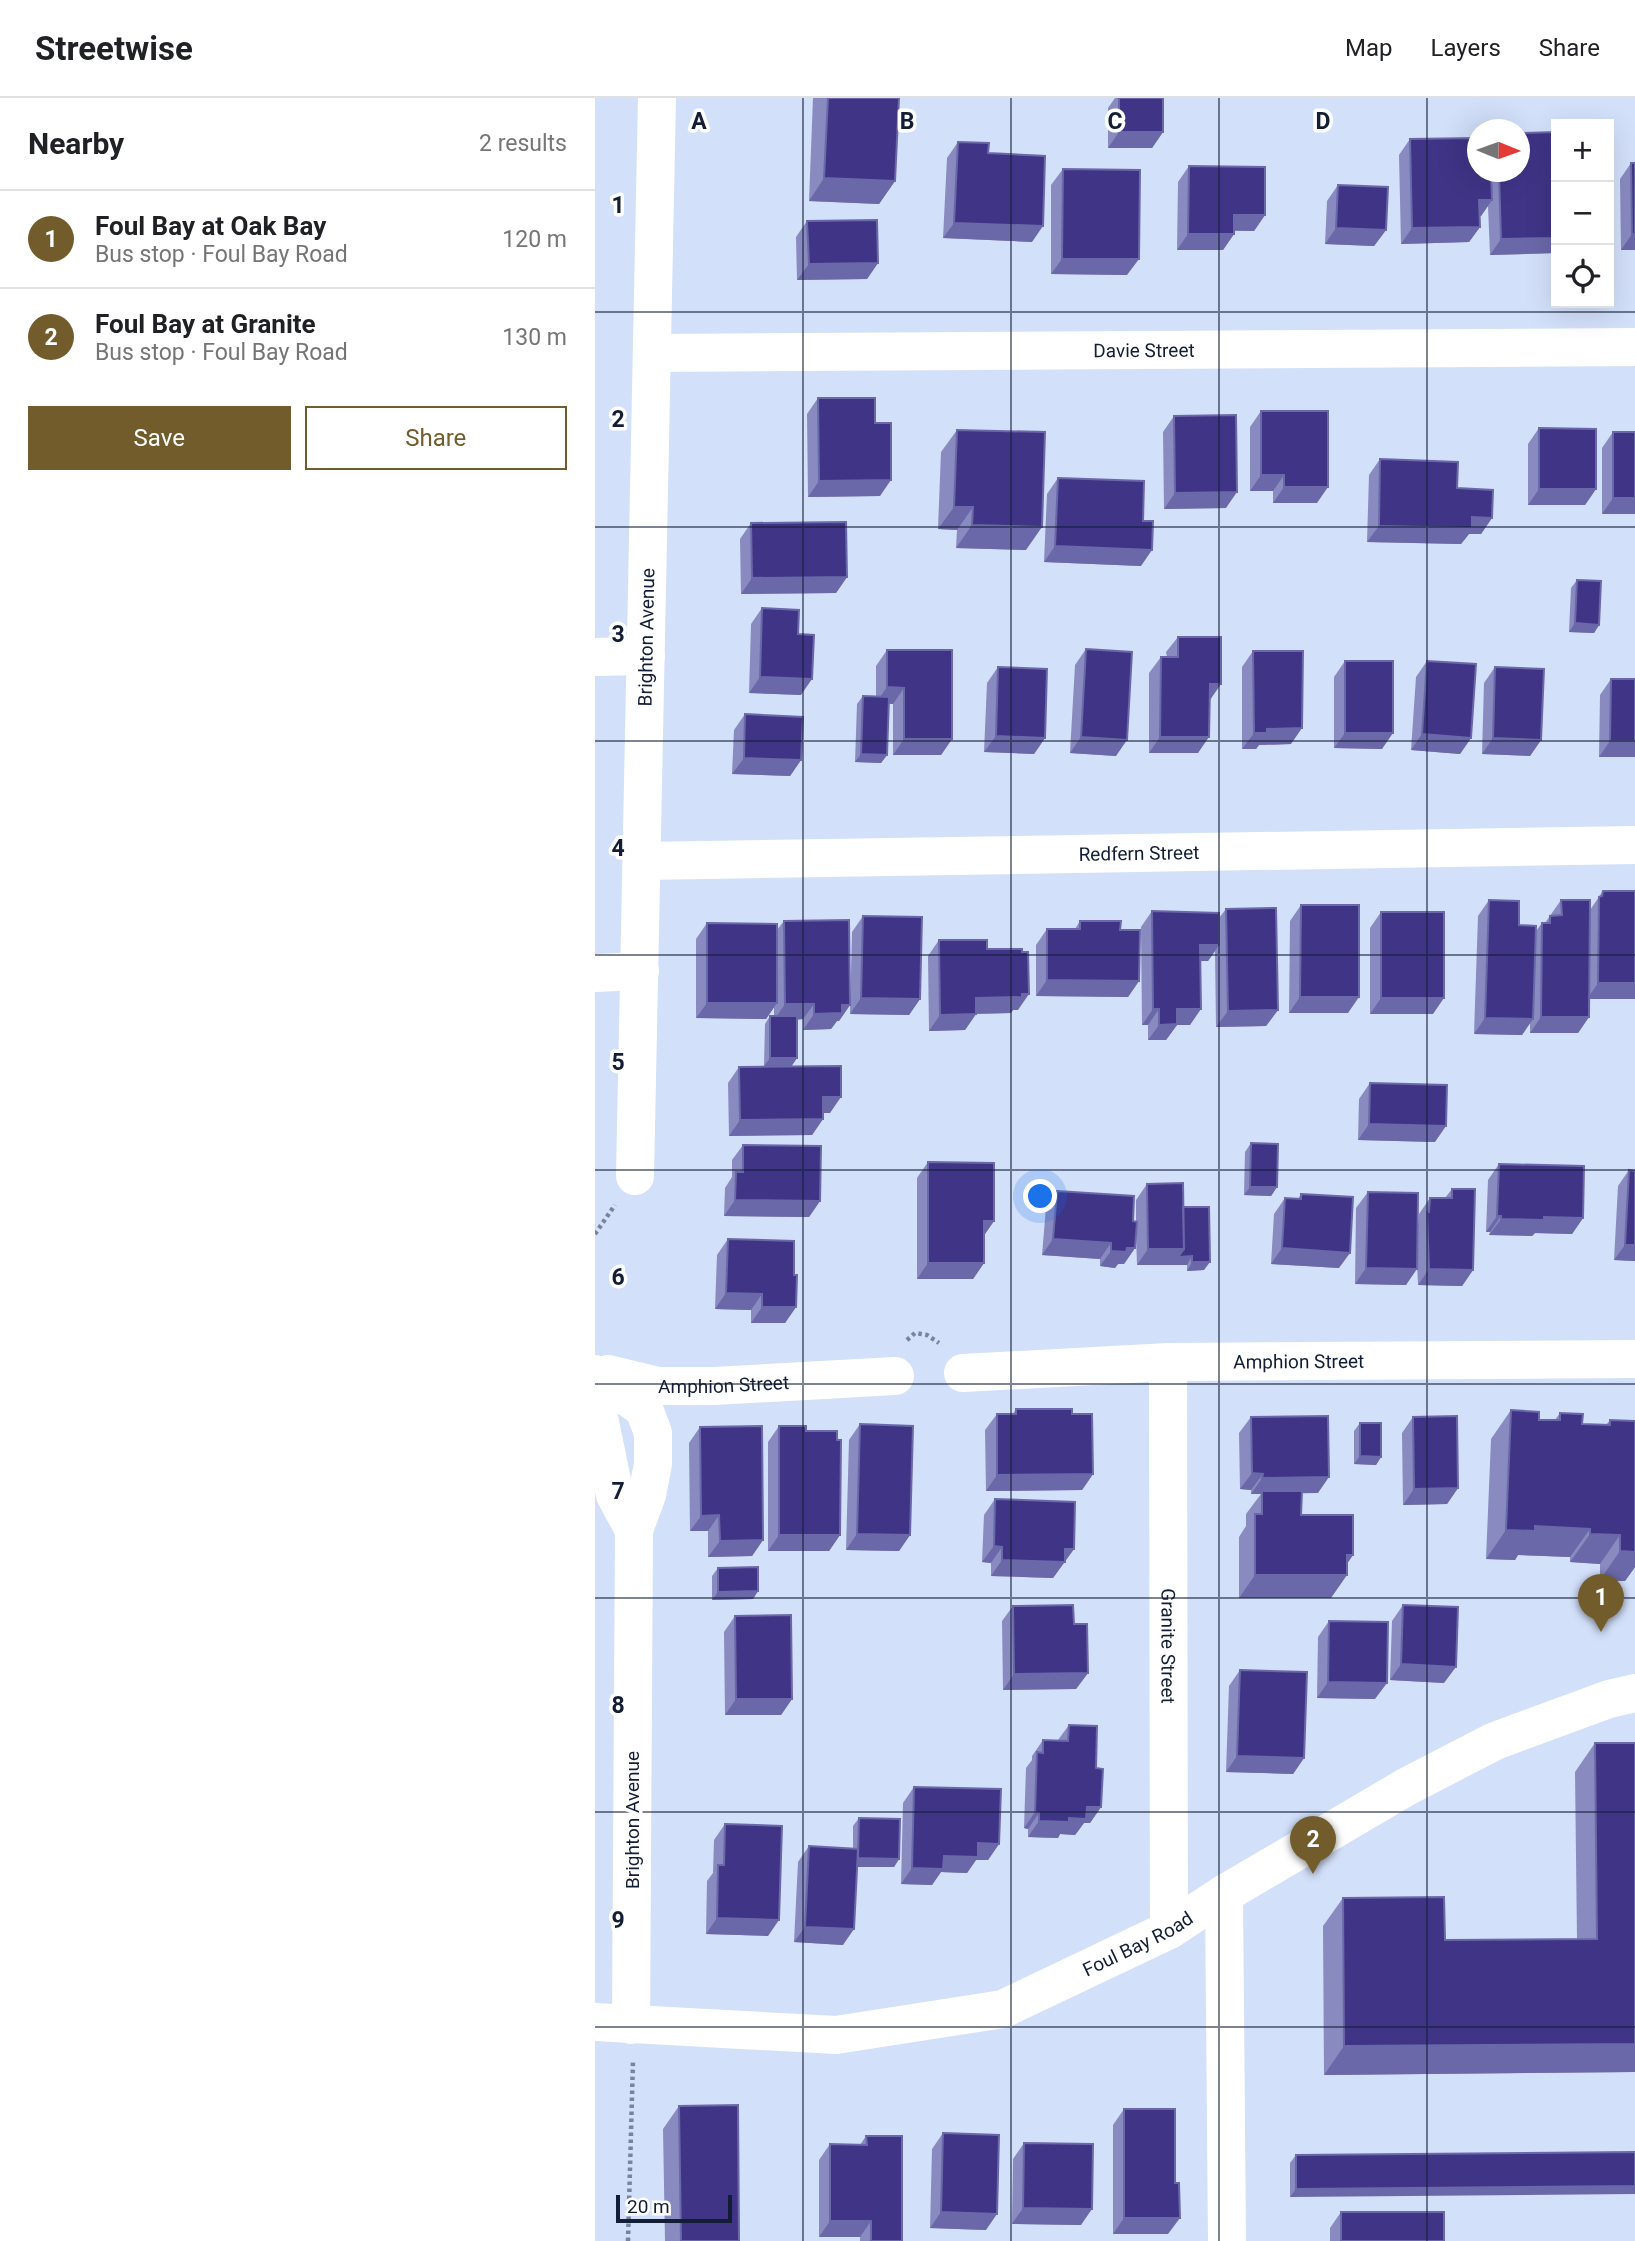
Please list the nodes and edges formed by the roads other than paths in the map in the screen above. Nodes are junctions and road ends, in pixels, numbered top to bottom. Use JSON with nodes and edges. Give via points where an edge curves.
{"nodes":[{"id":1,"x":657,"y":98,"type":"edge"},
{"id":2,"x":1635,"y":347,"type":"edge"},
{"id":3,"x":652,"y":353,"type":"junction"},
{"id":4,"x":646,"y":656,"type":"junction"},
{"id":5,"x":595,"y":657,"type":"edge"},
{"id":6,"x":1635,"y":845,"type":"edge"},
{"id":7,"x":642,"y":861,"type":"junction"},
{"id":8,"x":640,"y":971,"type":"junction"},
{"id":9,"x":595,"y":973,"type":"edge"},
{"id":10,"x":635,"y":1176,"type":"dead end"},
{"id":11,"x":1635,"y":1359,"type":"edge"},
{"id":12,"x":1168,"y":1362,"type":"junction"},
{"id":13,"x":595,"y":1372,"type":"edge"},
{"id":14,"x":963,"y":1373,"type":"dead end"},
{"id":15,"x":895,"y":1376,"type":"dead end"},
{"id":16,"x":595,"y":1398,"type":"edge"},
{"id":17,"x":634,"y":1530,"type":"junction"},
{"id":18,"x":1635,"y":1693,"type":"edge"},
{"id":19,"x":1224,"y":1894,"type":"junction"},
{"id":20,"x":1168,"y":1930,"type":"junction"},
{"id":21,"x":613,"y":2023,"type":"edge"},
{"id":22,"x":1227,"y":2241,"type":"edge"}],
"edges":[{"from":1,"to":3,"type":"street","name":"Brighton Avenue"},
{"from":2,"to":3,"type":"street","name":"Davie Street"},
{"from":3,"to":4,"type":"street","name":"Brighton Avenue"},
{"from":4,"to":5,"type":"street"},
{"from":4,"to":7,"type":"street","name":"Brighton Avenue"},
{"from":6,"to":7,"type":"street","name":"Redfern Street"},
{"from":7,"to":8,"type":"street","name":"Brighton Avenue"},
{"from":8,"to":9,"type":"street"},
{"from":8,"to":10,"type":"street","name":"Brighton Avenue"},
{"from":11,"to":12,"type":"street","name":"Amphion Street"},
{"from":12,"to":14,"type":"street","name":"Amphion Street"},
{"from":12,"to":20,"type":"street","name":"Granite Street"},
{"from":13,"to":15,"type":"street","name":"Amphion Street","via":[[658,1386]]},
{"from":13,"to":17,"type":"street","name":"Brighton Avenue","via":[[644,1409],[653,1433],[647,1495]]},
{"from":16,"to":17,"type":"street","name":"Brighton Avenue","via":[[615,1495]]},
{"from":17,"to":21,"type":"street","name":"Brighton Avenue"},
{"from":18,"to":19,"type":"street","name":"Foul Bay Road","via":[[1495,1741],[1406,1787]]},
{"from":19,"to":20,"type":"street","name":"Foul Bay Road"},
{"from":19,"to":22,"type":"street"},
{"from":20,"to":21,"type":"street","name":"Foul Bay Road","via":[[1003,2009],[835,2035]]}]}
